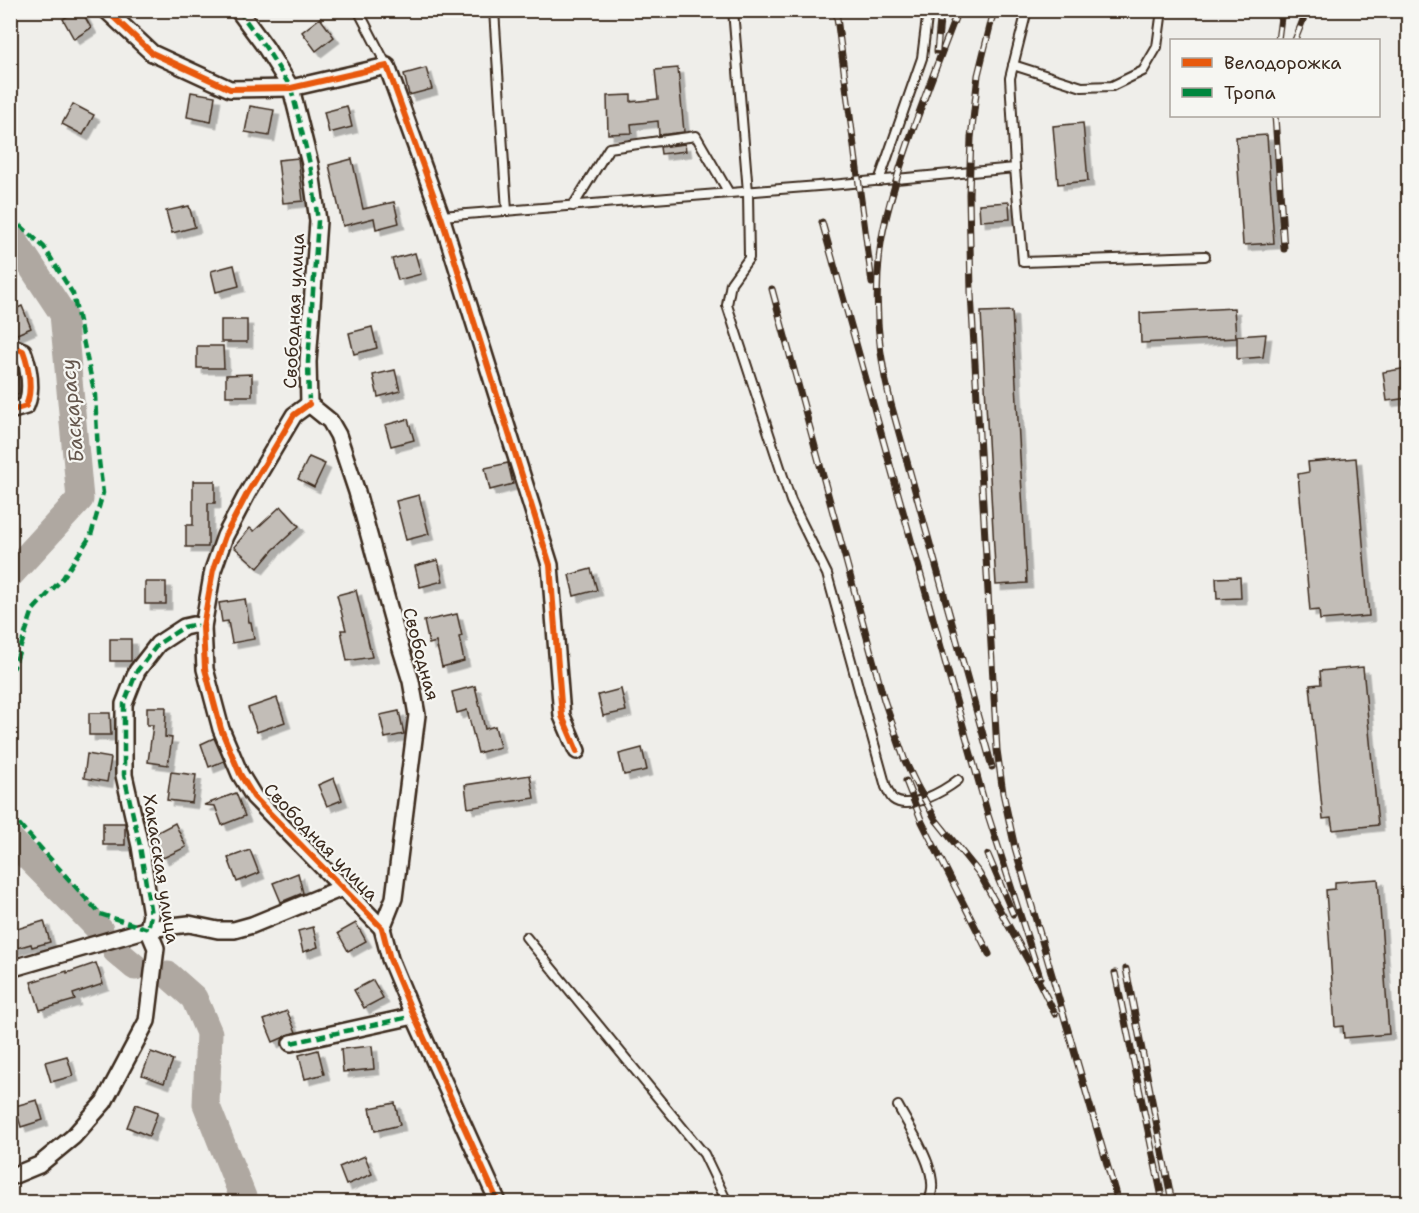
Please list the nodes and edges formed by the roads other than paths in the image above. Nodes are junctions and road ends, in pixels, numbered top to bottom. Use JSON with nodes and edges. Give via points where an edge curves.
{"nodes":[{"id":1,"x":106,"y":10,"type":"edge"},
{"id":2,"x":238,"y":10,"type":"edge"},
{"id":3,"x":358,"y":10,"type":"edge"},
{"id":4,"x":494,"y":10,"type":"edge"},
{"id":5,"x":733,"y":10,"type":"edge"},
{"id":6,"x":1027,"y":10,"type":"edge"},
{"id":7,"x":1162,"y":10,"type":"edge"},
{"id":8,"x":928,"y":11,"type":"edge"},
{"id":9,"x":1013,"y":65,"type":"junction"},
{"id":10,"x":387,"y":66,"type":"junction"},
{"id":11,"x":291,"y":88,"type":"junction"},
{"id":12,"x":1015,"y":168,"type":"junction"},
{"id":13,"x":879,"y":181,"type":"junction"},
{"id":14,"x":748,"y":192,"type":"junction"},
{"id":15,"x":729,"y":193,"type":"junction"},
{"id":16,"x":573,"y":206,"type":"junction"},
{"id":17,"x":507,"y":211,"type":"junction"},
{"id":18,"x":441,"y":216,"type":"junction"},
{"id":19,"x":1205,"y":256,"type":"dead end"},
{"id":20,"x":13,"y":347,"type":"dead end"},
{"id":21,"x":309,"y":404,"type":"junction"},
{"id":22,"x":10,"y":411,"type":"edge"},
{"id":23,"x":203,"y":627,"type":"junction"},
{"id":24,"x":577,"y":751,"type":"dead end"},
{"id":25,"x":958,"y":780,"type":"dead end"},
{"id":26,"x":342,"y":888,"type":"junction"},
{"id":27,"x":382,"y":928,"type":"junction"},
{"id":28,"x":148,"y":929,"type":"junction"},
{"id":29,"x":526,"y":937,"type":"dead end"},
{"id":30,"x":10,"y":969,"type":"edge"},
{"id":31,"x":414,"y":1016,"type":"junction"},
{"id":32,"x":291,"y":1043,"type":"dead end"},
{"id":33,"x":898,"y":1106,"type":"dead end"},
{"id":34,"x":10,"y":1177,"type":"edge"},
{"id":35,"x":498,"y":1203,"type":"edge"},
{"id":36,"x":727,"y":1203,"type":"edge"},
{"id":37,"x":928,"y":1203,"type":"edge"}],
"edges":[{"from":1,"to":11,"type":"street","via":[[152,53],[230,89]]},
{"from":2,"to":11,"type":"street","name":"Свободная улица"},
{"from":3,"to":10,"type":"lane"},
{"from":4,"to":17,"type":"lane"},
{"from":5,"to":14,"type":"lane"},
{"from":6,"to":9,"type":"lane"},
{"from":7,"to":9,"type":"lane","via":[[1157,47],[1143,71],[1112,86],[1082,87]]},
{"from":8,"to":13,"type":"lane","via":[[921,58]]},
{"from":9,"to":12,"type":"lane","via":[[1010,78]]},
{"from":10,"to":11,"type":"street"},
{"from":10,"to":18,"type":"street"},
{"from":11,"to":21,"type":"street","name":"Свободная улица","via":[[310,164],[318,221],[308,362]]},
{"from":12,"to":13,"type":"lane"},
{"from":12,"to":19,"type":"lane","via":[[1023,262]]},
{"from":13,"to":14,"type":"lane"},
{"from":14,"to":15,"type":"lane"},
{"from":14,"to":25,"type":"lane","via":[[749,258],[731,283],[727,305],[791,501],[827,574],[886,787],[893,799],[905,804],[940,793]]},
{"from":15,"to":16,"type":"lane"},
{"from":15,"to":16,"type":"lane","via":[[696,136],[609,148]]},
{"from":16,"to":17,"type":"lane"},
{"from":17,"to":18,"type":"lane"},
{"from":18,"to":24,"type":"street","via":[[550,566],[562,716]]},
{"from":20,"to":22,"type":"street","via":[[23,351],[29,366],[29,399],[26,406]]},
{"from":21,"to":23,"type":"street","name":"Свободная улица","via":[[294,416],[225,536],[213,570]]},
{"from":21,"to":27,"type":"street","name":"Свободная","via":[[330,421],[338,435],[411,681],[417,715],[394,898]]},
{"from":23,"to":26,"type":"street","name":"Свободная улица","via":[[205,669],[221,729],[240,774],[254,797]]},
{"from":23,"to":28,"type":"street","name":"Хакасская улица","via":[[184,627],[158,644],[137,670],[124,704],[124,775],[151,915]]},
{"from":26,"to":27,"type":"street","name":"Свободная улица"},
{"from":26,"to":28,"type":"street","via":[[234,930],[189,924]]},
{"from":27,"to":31,"type":"street","name":"Свободная улица","via":[[390,959]]},
{"from":28,"to":30,"type":"street"},
{"from":28,"to":34,"type":"street","name":"Хакасская улица","via":[[156,948],[147,1021],[104,1102],[73,1137],[39,1165]]},
{"from":29,"to":36,"type":"lane","via":[[704,1154]]},
{"from":31,"to":32,"type":"street"},
{"from":31,"to":35,"type":"street","name":"Свободная улица"},
{"from":33,"to":37,"type":"lane","via":[[927,1160],[933,1186]]}]}
